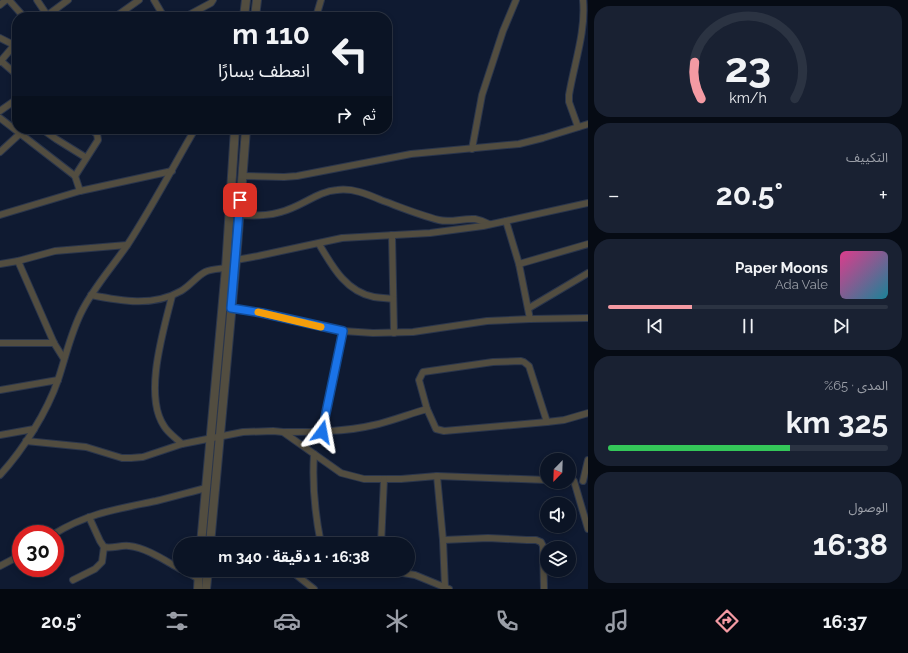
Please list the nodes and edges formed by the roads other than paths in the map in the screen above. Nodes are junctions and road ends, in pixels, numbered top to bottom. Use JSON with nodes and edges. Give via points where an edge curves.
{"nodes":[{"id":1,"x":6,"y":0,"type":"edge"},
{"id":2,"x":9,"y":0,"type":"edge"},
{"id":3,"x":37,"y":0,"type":"edge"},
{"id":4,"x":68,"y":0,"type":"edge"},
{"id":5,"x":139,"y":0,"type":"edge"},
{"id":6,"x":154,"y":0,"type":"edge"},
{"id":7,"x":213,"y":0,"type":"edge"},
{"id":8,"x":246,"y":0,"type":"edge"},
{"id":9,"x":257,"y":0,"type":"edge"},
{"id":10,"x":321,"y":0,"type":"edge"},
{"id":11,"x":516,"y":0,"type":"edge"},
{"id":12,"x":583,"y":0,"type":"edge"},
{"id":13,"x":131,"y":2,"type":"edge"},
{"id":14,"x":0,"y":5,"type":"edge"},
{"id":15,"x":20,"y":12,"type":"edge"},
{"id":16,"x":44,"y":12,"type":"edge"},
{"id":17,"x":52,"y":12,"type":"edge"},
{"id":18,"x":120,"y":12,"type":"edge"},
{"id":19,"x":161,"y":12,"type":"edge"},
{"id":20,"x":194,"y":12,"type":"edge"},
{"id":21,"x":245,"y":12,"type":"edge"},
{"id":22,"x":256,"y":12,"type":"edge"},
{"id":23,"x":317,"y":12,"type":"edge"},
{"id":24,"x":0,"y":38,"type":"edge"},
{"id":25,"x":12,"y":43,"type":"edge"},
{"id":26,"x":12,"y":47,"type":"edge"},
{"id":27,"x":0,"y":61,"type":"edge"},
{"id":28,"x":12,"y":71,"type":"edge"},
{"id":29,"x":12,"y":104,"type":"edge"},
{"id":30,"x":0,"y":111,"type":"edge"},
{"id":31,"x":0,"y":118,"type":"edge"},
{"id":32,"x":588,"y":124,"type":"edge"},
{"id":33,"x":578,"y":127,"type":"junction"},
{"id":34,"x":12,"y":128,"type":"edge"},
{"id":35,"x":20,"y":134,"type":"joint"},
{"id":36,"x":49,"y":134,"type":"edge"},
{"id":37,"x":97,"y":134,"type":"edge"},
{"id":38,"x":192,"y":134,"type":"edge"},
{"id":39,"x":235,"y":134,"type":"edge"},
{"id":40,"x":246,"y":134,"type":"edge"},
{"id":41,"x":472,"y":148,"type":"junction"},
{"id":42,"x":0,"y":152,"type":"edge"},
{"id":43,"x":86,"y":157,"type":"junction"},
{"id":44,"x":172,"y":171,"type":"junction"},
{"id":45,"x":75,"y":176,"type":"junction"},
{"id":46,"x":242,"y":176,"type":"junction"},
{"id":47,"x":80,"y":191,"type":"junction"},
{"id":48,"x":588,"y":203,"type":"edge"},
{"id":49,"x":230,"y":211,"type":"junction"},
{"id":50,"x":239,"y":213,"type":"junction"},
{"id":51,"x":0,"y":215,"type":"edge"},
{"id":52,"x":506,"y":221,"type":"junction"},
{"id":53,"x":489,"y":224,"type":"junction"},
{"id":54,"x":392,"y":235,"type":"junction"},
{"id":55,"x":318,"y":244,"type":"junction"},
{"id":56,"x":588,"y":244,"type":"edge"},
{"id":57,"x":127,"y":245,"type":"junction"},
{"id":58,"x":236,"y":260,"type":"junction"},
{"id":59,"x":18,"y":261,"type":"junction"},
{"id":60,"x":0,"y":264,"type":"edge"},
{"id":61,"x":518,"y":264,"type":"junction"},
{"id":62,"x":226,"y":268,"type":"junction"},
{"id":63,"x":588,"y":273,"type":"edge"},
{"id":64,"x":91,"y":295,"type":"junction"},
{"id":65,"x":172,"y":296,"type":"junction"},
{"id":66,"x":393,"y":299,"type":"junction"},
{"id":67,"x":231,"y":308,"type":"junction"},
{"id":68,"x":528,"y":308,"type":"junction"},
{"id":69,"x":588,"y":318,"type":"edge"},
{"id":70,"x":530,"y":319,"type":"junction"},
{"id":71,"x":343,"y":331,"type":"junction"},
{"id":72,"x":394,"y":333,"type":"junction"},
{"id":73,"x":0,"y":343,"type":"edge"},
{"id":74,"x":54,"y":343,"type":"junction"},
{"id":75,"x":64,"y":359,"type":"junction"},
{"id":76,"x":58,"y":380,"type":"junction"},
{"id":77,"x":0,"y":390,"type":"edge"},
{"id":78,"x":427,"y":409,"type":"junction"},
{"id":79,"x":588,"y":413,"type":"edge"},
{"id":80,"x":547,"y":422,"type":"junction"},
{"id":81,"x":34,"y":429,"type":"junction"},
{"id":82,"x":283,"y":432,"type":"junction"},
{"id":83,"x":322,"y":432,"type":"junction"},
{"id":84,"x":0,"y":435,"type":"edge"},
{"id":85,"x":211,"y":437,"type":"junction"},
{"id":86,"x":220,"y":437,"type":"junction"},
{"id":87,"x":26,"y":441,"type":"junction"},
{"id":88,"x":182,"y":444,"type":"junction"},
{"id":89,"x":314,"y":454,"type":"junction"},
{"id":90,"x":588,"y":460,"type":"edge"},
{"id":91,"x":0,"y":475,"type":"edge"},
{"id":92,"x":437,"y":476,"type":"junction"},
{"id":93,"x":384,"y":479,"type":"junction"},
{"id":94,"x":540,"y":480,"type":"edge"},
{"id":95,"x":585,"y":481,"type":"edge"},
{"id":96,"x":206,"y":488,"type":"junction"},
{"id":97,"x":574,"y":489,"type":"edge"},
{"id":98,"x":89,"y":517,"type":"junction"},
{"id":99,"x":64,"y":528,"type":"edge"},
{"id":100,"x":588,"y":529,"type":"edge"},
{"id":101,"x":202,"y":537,"type":"edge"},
{"id":102,"x":211,"y":537,"type":"edge"},
{"id":103,"x":320,"y":537,"type":"edge"},
{"id":104,"x":381,"y":537,"type":"edge"},
{"id":105,"x":443,"y":540,"type":"junction"},
{"id":106,"x":104,"y":547,"type":"junction"},
{"id":107,"x":12,"y":560,"type":"edge"},
{"id":108,"x":173,"y":565,"type":"edge"},
{"id":109,"x":0,"y":566,"type":"edge"},
{"id":110,"x":415,"y":575,"type":"edge"},
{"id":111,"x":199,"y":577,"type":"edge"},
{"id":112,"x":207,"y":577,"type":"edge"},
{"id":113,"x":299,"y":577,"type":"edge"},
{"id":114,"x":73,"y":580,"type":"dead end"},
{"id":115,"x":447,"y":588,"type":"edge"},
{"id":116,"x":198,"y":589,"type":"edge"},
{"id":117,"x":206,"y":589,"type":"edge"},
{"id":118,"x":314,"y":589,"type":"edge"},
{"id":119,"x":544,"y":589,"type":"edge"}],
"edges":[{"from":1,"to":14,"type":"street"},
{"from":2,"to":15,"type":"street"},
{"from":3,"to":16,"type":"street"},
{"from":4,"to":17,"type":"street"},
{"from":5,"to":13,"type":"street"},
{"from":6,"to":19,"type":"street"},
{"from":7,"to":20,"type":"street"},
{"from":8,"to":21,"type":"street"},
{"from":9,"to":22,"type":"street"},
{"from":10,"to":23,"type":"street"},
{"from":11,"to":41,"type":"street","via":[[482,96]]},
{"from":12,"to":33,"type":"street","via":[[584,14],[569,95]]},
{"from":13,"to":18,"type":"street"},
{"from":24,"to":25,"type":"street"},
{"from":26,"to":27,"type":"street"},
{"from":27,"to":28,"type":"street"},
{"from":29,"to":30,"type":"street"},
{"from":31,"to":34,"type":"street"},
{"from":32,"to":33,"type":"street"},
{"from":33,"to":41,"type":"street","via":[[519,144]]},
{"from":35,"to":42,"type":"street"},
{"from":35,"to":45,"type":"street"},
{"from":36,"to":43,"type":"street"},
{"from":37,"to":43,"type":"street","via":[[98,140]]},
{"from":38,"to":44,"type":"street"},
{"from":39,"to":49,"type":"street"},
{"from":40,"to":46,"type":"street"},
{"from":41,"to":46,"type":"street","via":[[412,154],[284,178]]},
{"from":43,"to":45,"type":"street"},
{"from":44,"to":47,"type":"street"},
{"from":44,"to":57,"type":"street"},
{"from":45,"to":47,"type":"street"},
{"from":46,"to":50,"type":"street"},
{"from":47,"to":51,"type":"street"},
{"from":48,"to":52,"type":"street"},
{"from":49,"to":50,"type":"street"},
{"from":49,"to":62,"type":"street"},
{"from":50,"to":53,"type":"street","via":[[265,216],[276,214],[324,192],[348,190],[367,194],[441,221],[474,219]]},
{"from":50,"to":58,"type":"street"},
{"from":52,"to":53,"type":"street"},
{"from":52,"to":61,"type":"street"},
{"from":53,"to":54,"type":"street","via":[[430,233]]},
{"from":54,"to":55,"type":"street","via":[[342,238]]},
{"from":54,"to":66,"type":"street"},
{"from":55,"to":58,"type":"street"},
{"from":55,"to":66,"type":"street","via":[[345,282],[374,297]]},
{"from":56,"to":61,"type":"street"},
{"from":57,"to":59,"type":"street","via":[[55,251]]},
{"from":57,"to":64,"type":"street"},
{"from":58,"to":67,"type":"street"},
{"from":59,"to":60,"type":"street"},
{"from":59,"to":74,"type":"street"},
{"from":61,"to":68,"type":"street"},
{"from":62,"to":65,"type":"street","via":[[203,273],[188,287]]},
{"from":62,"to":85,"type":"street"},
{"from":63,"to":68,"type":"street"},
{"from":64,"to":65,"type":"street","via":[[131,302]]},
{"from":64,"to":75,"type":"street"},
{"from":65,"to":88,"type":"street","via":[[157,361],[156,400],[164,427]]},
{"from":66,"to":72,"type":"street"},
{"from":67,"to":71,"type":"street"},
{"from":67,"to":86,"type":"street"},
{"from":68,"to":70,"type":"street"},
{"from":69,"to":70,"type":"street"},
{"from":70,"to":72,"type":"street","via":[[487,321]]},
{"from":71,"to":72,"type":"street"},
{"from":71,"to":83,"type":"street"},
{"from":73,"to":74,"type":"street"},
{"from":74,"to":75,"type":"street"},
{"from":75,"to":76,"type":"street"},
{"from":76,"to":77,"type":"street"},
{"from":76,"to":81,"type":"street"},
{"from":78,"to":80,"type":"street","via":[[436,429],[444,431]]},
{"from":78,"to":80,"type":"street","via":[[419,380],[423,372],[493,362],[521,361],[529,366]]},
{"from":78,"to":83,"type":"street","via":[[373,425]]},
{"from":79,"to":80,"type":"street"},
{"from":81,"to":84,"type":"street"},
{"from":81,"to":87,"type":"street"},
{"from":82,"to":83,"type":"street"},
{"from":82,"to":86,"type":"street","via":[[243,432]]},
{"from":82,"to":89,"type":"street"},
{"from":85,"to":86,"type":"street"},
{"from":85,"to":88,"type":"street"},
{"from":85,"to":96,"type":"street"},
{"from":86,"to":102,"type":"street"},
{"from":87,"to":88,"type":"street","via":[[86,447],[122,458],[143,457]]},
{"from":87,"to":91,"type":"street"},
{"from":89,"to":93,"type":"street","via":[[341,473],[364,479]]},
{"from":89,"to":103,"type":"street","via":[[314,503]]},
{"from":90,"to":95,"type":"street"},
{"from":92,"to":93,"type":"street"},
{"from":92,"to":94,"type":"street"},
{"from":92,"to":105,"type":"street"},
{"from":93,"to":104,"type":"street"},
{"from":96,"to":98,"type":"street"},
{"from":96,"to":101,"type":"street"},
{"from":97,"to":100,"type":"street"},
{"from":98,"to":99,"type":"street"},
{"from":98,"to":106,"type":"street"},
{"from":105,"to":115,"type":"street"},
{"from":105,"to":119,"type":"street","via":[[488,538],[541,542]]},
{"from":106,"to":108,"type":"street","via":[[132,546]]},
{"from":106,"to":114,"type":"street","via":[[102,562],[95,569]]},
{"from":107,"to":109,"type":"street"},
{"from":110,"to":115,"type":"street"},
{"from":111,"to":116,"type":"street"},
{"from":112,"to":117,"type":"street"},
{"from":113,"to":118,"type":"street"}]}
